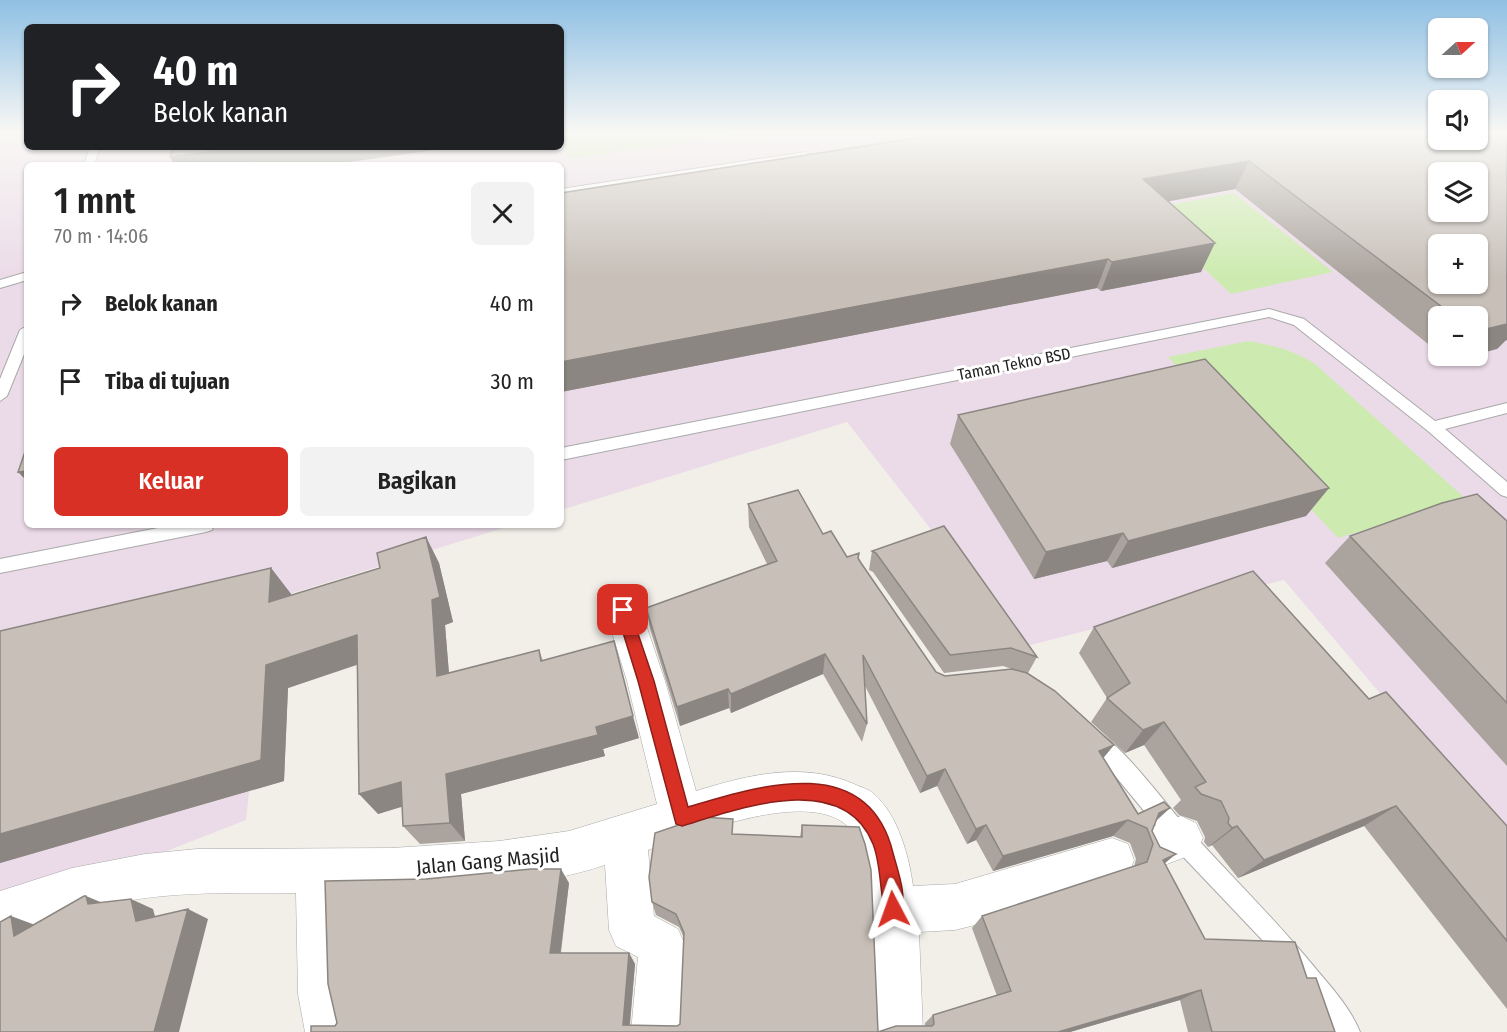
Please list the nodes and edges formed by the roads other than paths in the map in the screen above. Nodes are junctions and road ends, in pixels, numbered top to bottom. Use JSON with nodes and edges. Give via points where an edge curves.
{"nodes":[{"id":1,"x":640,"y":180,"type":"edge"},
{"id":2,"x":564,"y":192,"type":"edge"},
{"id":3,"x":24,"y":277,"type":"edge"},
{"id":4,"x":0,"y":284,"type":"edge"},
{"id":5,"x":24,"y":337,"type":"edge"},
{"id":6,"x":0,"y":396,"type":"edge"},
{"id":7,"x":1507,"y":408,"type":"edge"},
{"id":8,"x":1433,"y":427,"type":"junction"},
{"id":9,"x":564,"y":453,"type":"edge"},
{"id":10,"x":1507,"y":491,"type":"edge"},
{"id":11,"x":191,"y":528,"type":"edge"},
{"id":12,"x":0,"y":566,"type":"edge"},
{"id":13,"x":623,"y":610,"type":"dead end"},
{"id":14,"x":1079,"y":726,"type":"edge"},
{"id":15,"x":682,"y":818,"type":"junction"},
{"id":16,"x":625,"y":837,"type":"junction"},
{"id":17,"x":1112,"y":860,"type":"dead end"},
{"id":18,"x":318,"y":871,"type":"junction"},
{"id":19,"x":893,"y":909,"type":"junction"},
{"id":20,"x":0,"y":914,"type":"edge"},
{"id":21,"x":330,"y":1032,"type":"edge"},
{"id":22,"x":656,"y":1032,"type":"edge"},
{"id":23,"x":898,"y":1032,"type":"edge"},
{"id":24,"x":1348,"y":1032,"type":"edge"}],
"edges":[{"from":1,"to":2,"type":"lane"},
{"from":3,"to":4,"type":"lane"},
{"from":5,"to":6,"type":"lane"},
{"from":7,"to":8,"type":"lane"},
{"from":8,"to":9,"type":"lane","name":"Taman Tekno BSD","via":[[1299,322],[1269,313]]},
{"from":8,"to":10,"type":"lane","name":"Taman Tekno BSD"},
{"from":11,"to":12,"type":"lane"},
{"from":13,"to":15,"type":"street"},
{"from":14,"to":24,"type":"lane","via":[[1114,759],[1170,841],[1275,938]]},
{"from":15,"to":16,"type":"street","name":"Jalan Gang Masjid"},
{"from":15,"to":19,"type":"street","name":"Jalan Gang Masjid","via":[[791,790],[808,790],[846,800],[866,815],[881,841]]},
{"from":16,"to":18,"type":"street","name":"Jalan Gang Masjid","via":[[567,854],[492,863]]},
{"from":16,"to":22,"type":"street","via":[[632,930],[662,945]]},
{"from":17,"to":19,"type":"street","via":[[955,907]]},
{"from":18,"to":20,"type":"street","name":"Jalan Gang Masjid","via":[[148,875],[65,891]]},
{"from":18,"to":21,"type":"street","via":[[322,994]]},
{"from":19,"to":23,"type":"street","name":"Jalan Gang Masjid"}]}
